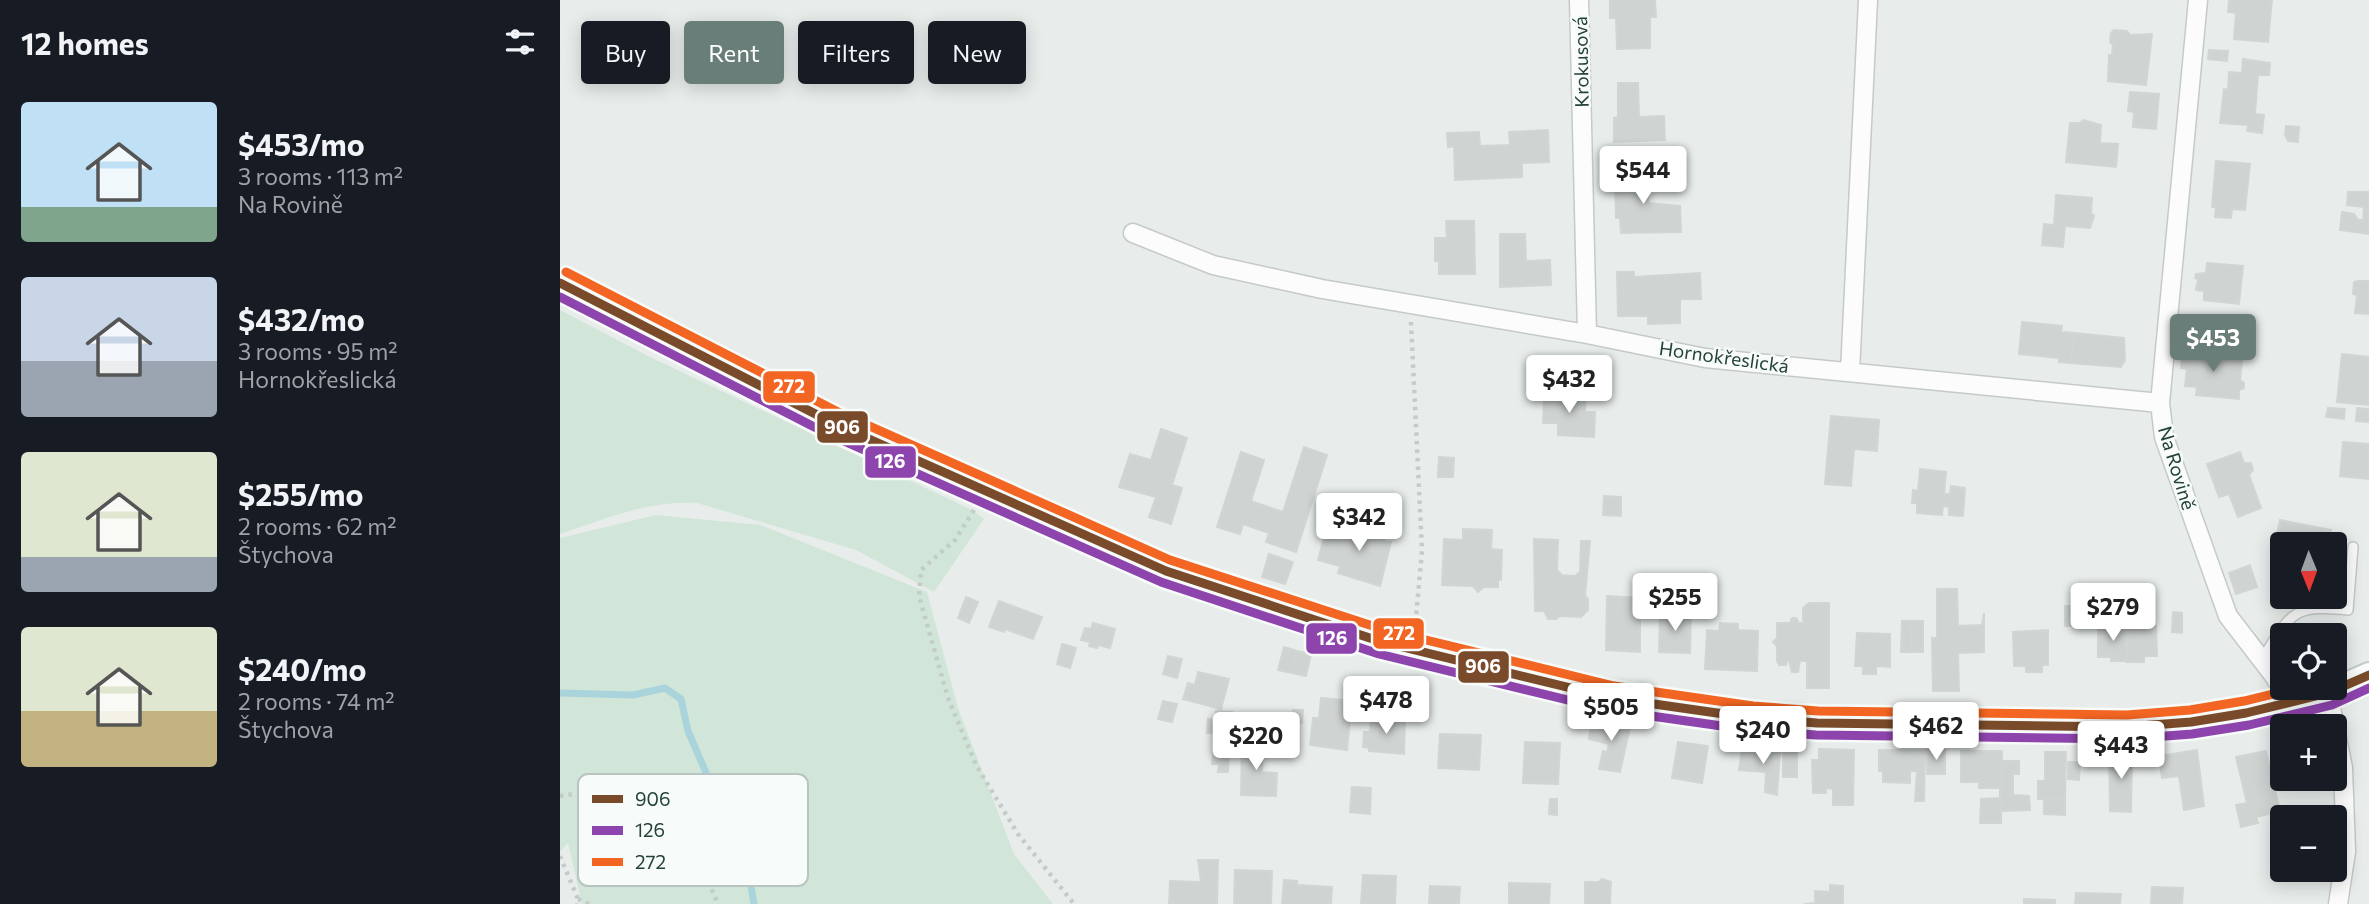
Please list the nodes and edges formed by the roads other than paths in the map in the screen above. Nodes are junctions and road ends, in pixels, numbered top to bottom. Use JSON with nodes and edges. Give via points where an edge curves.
{"nodes":[{"id":1,"x":1579,"y":0,"type":"edge"},
{"id":2,"x":1868,"y":0,"type":"edge"},
{"id":3,"x":2198,"y":0,"type":"edge"},
{"id":4,"x":1133,"y":233,"type":"dead end"},
{"id":5,"x":560,"y":283,"type":"edge"},
{"id":6,"x":1587,"y":334,"type":"junction"},
{"id":7,"x":1850,"y":372,"type":"junction"},
{"id":8,"x":2160,"y":403,"type":"junction"},
{"id":9,"x":2353,"y":547,"type":"dead end"},
{"id":10,"x":2262,"y":659,"type":"junction"},
{"id":11,"x":2369,"y":675,"type":"edge"},
{"id":12,"x":2347,"y":685,"type":"edge"},
{"id":13,"x":2298,"y":700,"type":"edge"},
{"id":14,"x":2329,"y":700,"type":"edge"},
{"id":15,"x":2289,"y":702,"type":"junction"},
{"id":16,"x":2338,"y":904,"type":"edge"}],
"edges":[{"from":1,"to":6,"type":"street","name":"Krokusová"},
{"from":2,"to":7,"type":"street"},
{"from":3,"to":8,"type":"street","name":"Na Rovině"},
{"from":4,"to":6,"type":"street","name":"Hornokřeslická","via":[[1213,265],[1322,289]]},
{"from":5,"to":15,"type":"street","via":[[833,423],[1166,571],[1382,642],[1612,698],[1817,723],[2127,726],[2191,722]]},
{"from":6,"to":7,"type":"street","name":"Hornokřeslická","via":[[1705,358]]},
{"from":7,"to":8,"type":"street","name":"Hornokřeslická"},
{"from":8,"to":10,"type":"street","name":"Na Rovině","via":[[2164,437],[2228,617]]},
{"from":9,"to":10,"type":"lane","via":[[2348,610],[2301,610],[2287,619]]},
{"from":10,"to":15,"type":"street","name":"Na Rovině"},
{"from":11,"to":12,"type":"street"},
{"from":13,"to":15,"type":"street"},
{"from":14,"to":16,"type":"street","via":[[2343,768],[2346,852]]}]}
